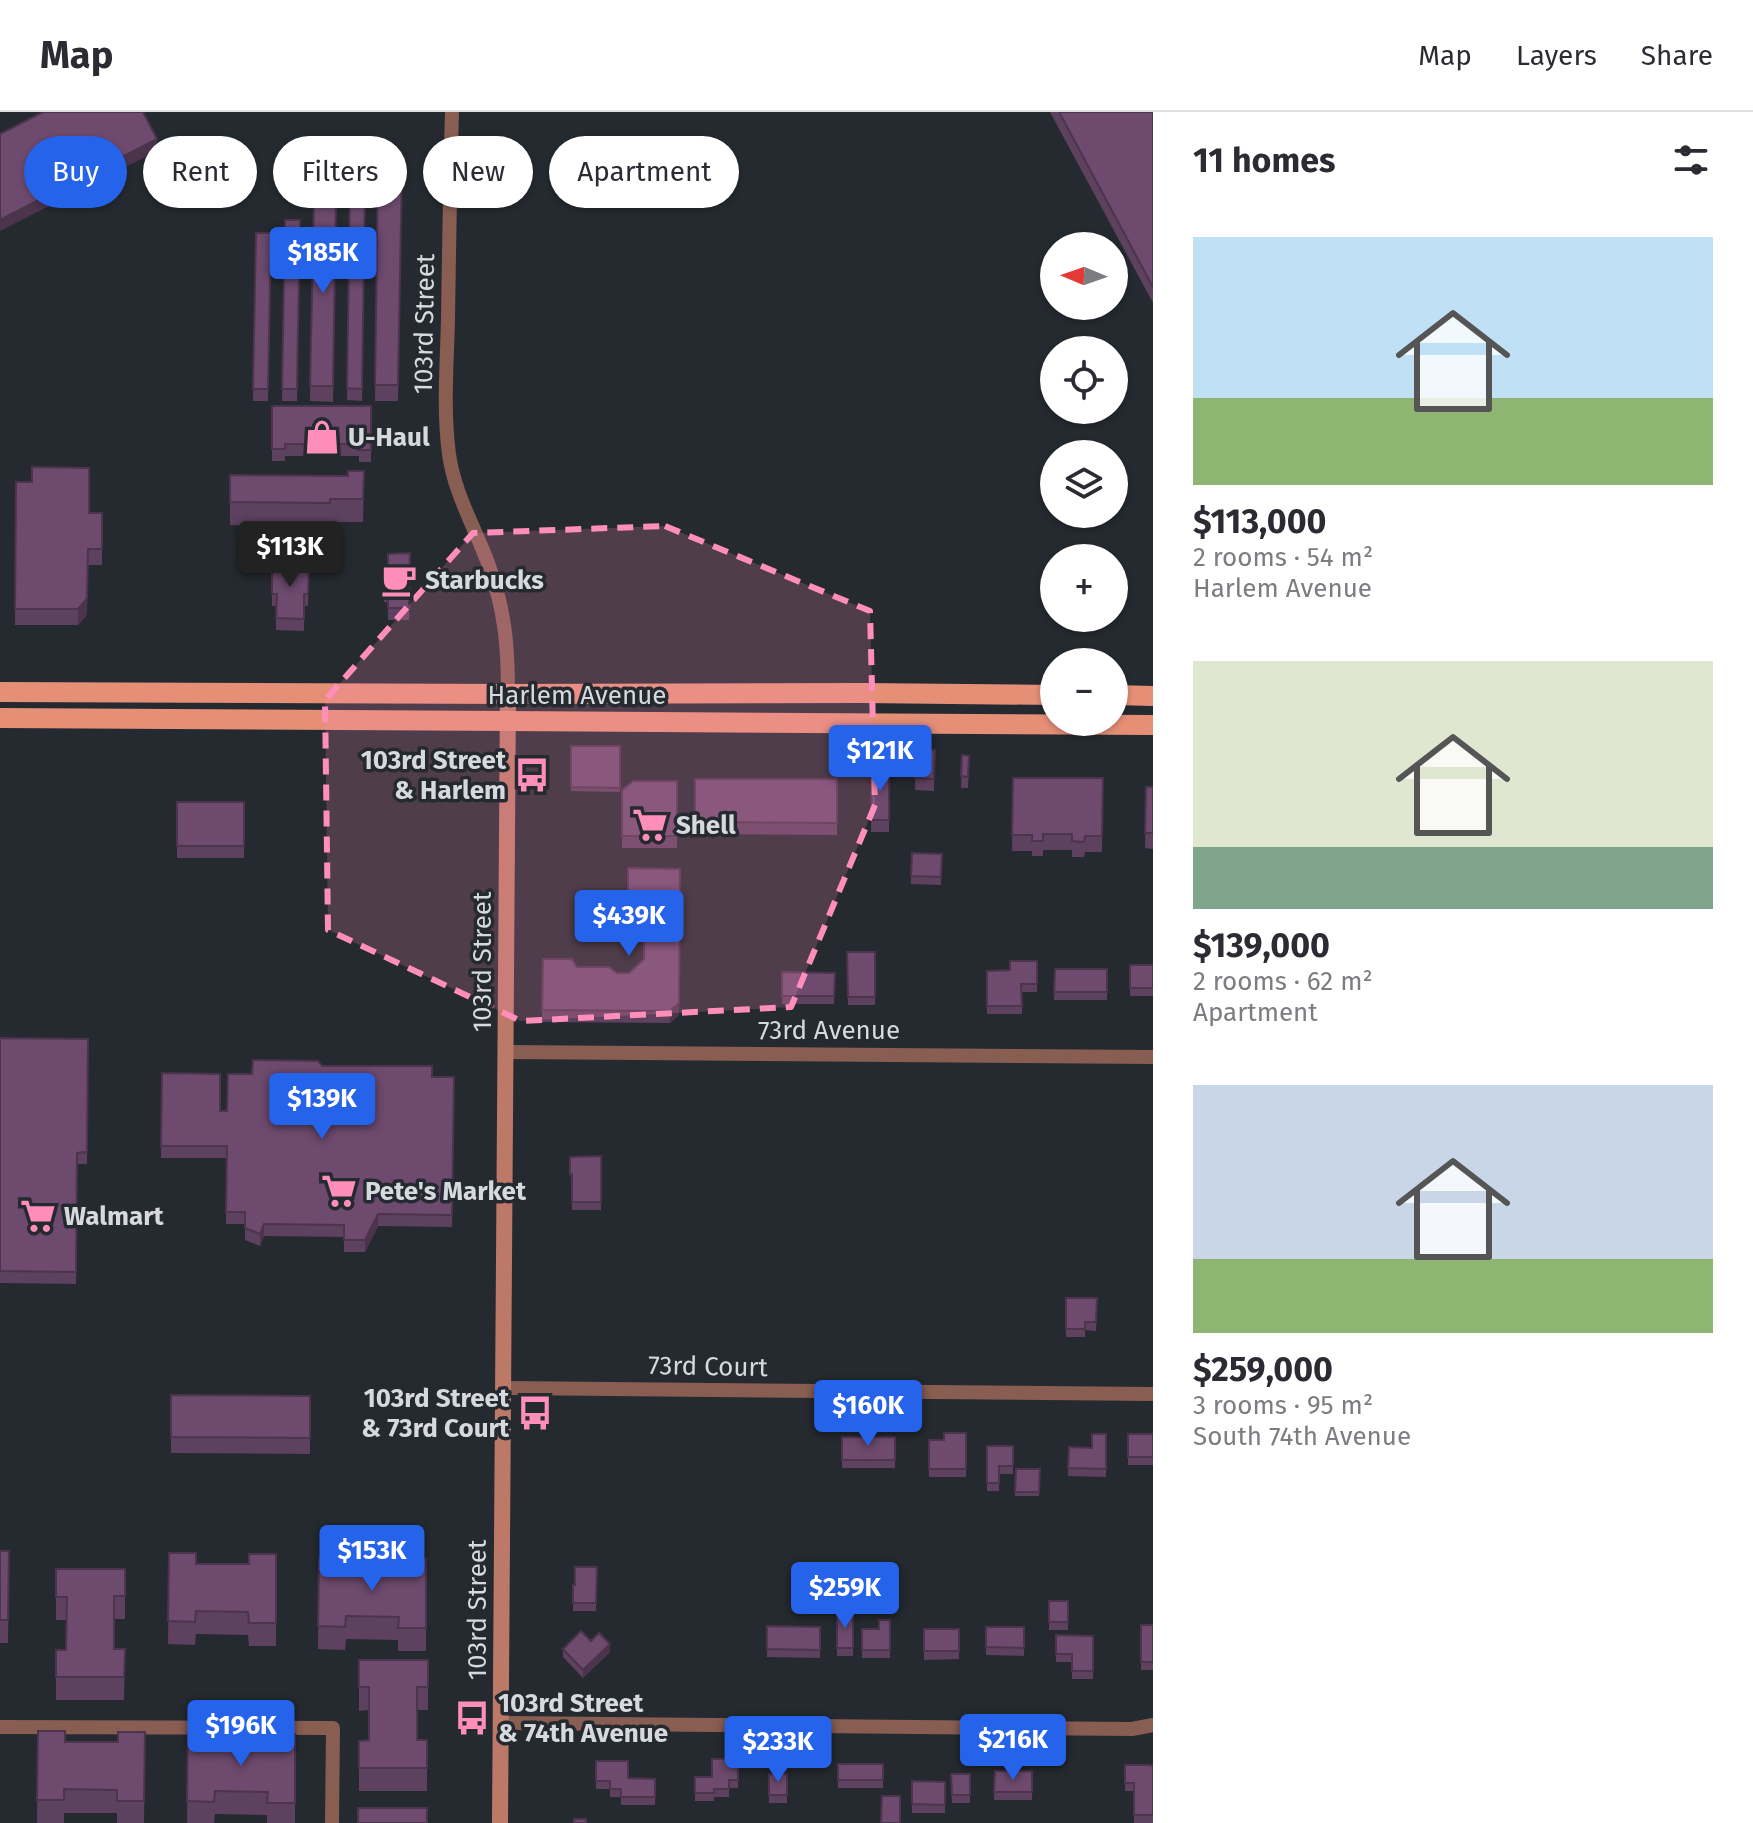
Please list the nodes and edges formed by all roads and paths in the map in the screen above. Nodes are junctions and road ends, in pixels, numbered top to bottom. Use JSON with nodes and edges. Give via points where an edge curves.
{"nodes":[{"id":1,"x":452,"y":112,"type":"edge"},
{"id":2,"x":0,"y":692,"type":"edge"},
{"id":3,"x":508,"y":694,"type":"junction"},
{"id":4,"x":1040,"y":695,"type":"edge"},
{"id":5,"x":1128,"y":695,"type":"edge"},
{"id":6,"x":1153,"y":696,"type":"edge"},
{"id":7,"x":0,"y":718,"type":"edge"},
{"id":8,"x":508,"y":721,"type":"junction"},
{"id":9,"x":1153,"y":725,"type":"edge"},
{"id":10,"x":506,"y":1052,"type":"junction"},
{"id":11,"x":1153,"y":1057,"type":"edge"},
{"id":12,"x":503,"y":1388,"type":"junction"},
{"id":13,"x":1153,"y":1394,"type":"edge"},
{"id":14,"x":500,"y":1723,"type":"junction"},
{"id":15,"x":1153,"y":1725,"type":"edge"},
{"id":16,"x":0,"y":1727,"type":"edge"},
{"id":17,"x":332,"y":1823,"type":"edge"},
{"id":18,"x":500,"y":1823,"type":"edge"}],
"edges":[{"from":1,"to":3,"type":"street","name":"103rd Street","via":[[449,453],[506,628]]},
{"from":2,"to":3,"type":"main road","name":"Harlem Avenue"},
{"from":3,"to":4,"type":"main road","name":"Harlem Avenue"},
{"from":3,"to":8,"type":"street","name":"103rd Street"},
{"from":5,"to":6,"type":"main road"},
{"from":7,"to":8,"type":"main road","name":"Harlem Avenue"},
{"from":8,"to":9,"type":"main road","name":"Harlem Avenue"},
{"from":8,"to":10,"type":"street","name":"103rd Street"},
{"from":10,"to":11,"type":"street","name":"73rd Avenue"},
{"from":10,"to":12,"type":"street","name":"103rd Street"},
{"from":12,"to":13,"type":"street","name":"73rd Court"},
{"from":12,"to":14,"type":"street","name":"103rd Street"},
{"from":14,"to":15,"type":"street","via":[[1132,1729]]},
{"from":14,"to":18,"type":"street","name":"103rd Street"},
{"from":16,"to":17,"type":"street","via":[[333,1728]]}]}
